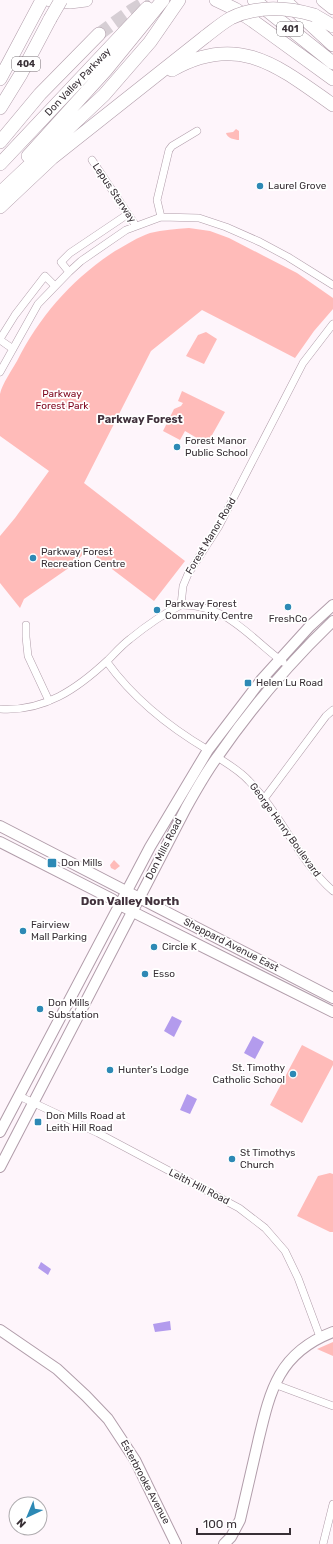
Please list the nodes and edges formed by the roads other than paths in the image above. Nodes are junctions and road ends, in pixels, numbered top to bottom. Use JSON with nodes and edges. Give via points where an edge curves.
{"nodes":[{"id":1,"x":42,"y":0,"type":"edge"},
{"id":2,"x":50,"y":0,"type":"edge"},
{"id":3,"x":61,"y":0,"type":"edge"},
{"id":4,"x":86,"y":0,"type":"edge"},
{"id":5,"x":155,"y":0,"type":"edge"},
{"id":6,"x":163,"y":0,"type":"edge"},
{"id":7,"x":179,"y":0,"type":"edge"},
{"id":8,"x":216,"y":0,"type":"edge"},
{"id":9,"x":254,"y":0,"type":"edge"},
{"id":10,"x":284,"y":0,"type":"edge"},
{"id":11,"x":323,"y":0,"type":"edge"},
{"id":12,"x":333,"y":8,"type":"edge"},
{"id":13,"x":333,"y":26,"type":"edge"},
{"id":14,"x":99,"y":34,"type":"tunnel mouth"},
{"id":15,"x":333,"y":45,"type":"edge"},
{"id":16,"x":333,"y":63,"type":"edge"},
{"id":17,"x":333,"y":79,"type":"edge"},
{"id":18,"x":0,"y":80,"type":"edge"},
{"id":19,"x":128,"y":98,"type":"junction"},
{"id":20,"x":333,"y":105,"type":"edge"},
{"id":21,"x":0,"y":108,"type":"edge"},
{"id":22,"x":197,"y":131,"type":"dead end"},
{"id":23,"x":0,"y":142,"type":"edge"},
{"id":24,"x":92,"y":160,"type":"dead end"},
{"id":25,"x":0,"y":164,"type":"edge"},
{"id":26,"x":0,"y":187,"type":"edge"},
{"id":27,"x":0,"y":193,"type":"edge"},
{"id":28,"x":0,"y":207,"type":"edge"},
{"id":29,"x":128,"y":214,"type":"junction"},
{"id":30,"x":161,"y":218,"type":"junction"},
{"id":31,"x":136,"y":226,"type":"junction"},
{"id":32,"x":69,"y":272,"type":"junction"},
{"id":33,"x":55,"y":286,"type":"junction"},
{"id":34,"x":333,"y":286,"type":"edge"},
{"id":35,"x":333,"y":324,"type":"edge"},
{"id":36,"x":0,"y":340,"type":"edge"},
{"id":37,"x":13,"y":349,"type":"junction"},
{"id":38,"x":0,"y":372,"type":"edge"},
{"id":39,"x":333,"y":605,"type":"edge"},
{"id":40,"x":181,"y":606,"type":"junction"},
{"id":41,"x":333,"y":621,"type":"edge"},
{"id":42,"x":26,"y":625,"type":"dead end"},
{"id":43,"x":279,"y":660,"type":"junction"},
{"id":44,"x":107,"y":662,"type":"junction"},
{"id":45,"x":288,"y":666,"type":"junction"},
{"id":46,"x":49,"y":701,"type":"junction"},
{"id":47,"x":0,"y":709,"type":"edge"},
{"id":48,"x":333,"y":710,"type":"edge"},
{"id":49,"x":208,"y":750,"type":"junction"},
{"id":50,"x":217,"y":756,"type":"junction"},
{"id":51,"x":264,"y":799,"type":"junction"},
{"id":52,"x":0,"y":826,"type":"edge"},
{"id":53,"x":0,"y":842,"type":"edge"},
{"id":54,"x":333,"y":890,"type":"edge"},
{"id":55,"x":127,"y":891,"type":"junction"},
{"id":56,"x":139,"y":898,"type":"junction"},
{"id":57,"x":120,"y":905,"type":"junction"},
{"id":58,"x":132,"y":911,"type":"junction"},
{"id":59,"x":333,"y":998,"type":"edge"},
{"id":60,"x":333,"y":1012,"type":"edge"},
{"id":61,"x":19,"y":1096,"type":"junction"},
{"id":62,"x":33,"y":1102,"type":"junction"},
{"id":63,"x":0,"y":1132,"type":"edge"},
{"id":64,"x":0,"y":1167,"type":"edge"},
{"id":65,"x":0,"y":1330,"type":"edge"},
{"id":66,"x":333,"y":1332,"type":"edge"},
{"id":67,"x":320,"y":1337,"type":"junction"},
{"id":68,"x":274,"y":1384,"type":"junction"},
{"id":69,"x":333,"y":1406,"type":"edge"},
{"id":70,"x":333,"y":1504,"type":"edge"},
{"id":71,"x":176,"y":1544,"type":"edge"},
{"id":72,"x":224,"y":1544,"type":"edge"},
{"id":73,"x":323,"y":1544,"type":"edge"}],
"edges":[{"from":1,"to":18,"type":"highway","number":"404"},
{"from":2,"to":4,"type":"highway"},
{"from":3,"to":21,"type":"highway","number":"404","bridge":true},
{"from":5,"to":25,"type":"highway","name":"Don Valley Parkway"},
{"from":6,"to":26,"type":"highway","via":[[94,85]]},
{"from":7,"to":27,"type":"highway","via":[[150,42],[104,96]]},
{"from":8,"to":17,"type":"highway","via":[[253,21]]},
{"from":9,"to":16,"type":"highway","number":"401"},
{"from":10,"to":15,"type":"highway"},
{"from":11,"to":12,"type":"highway"},
{"from":13,"to":19,"type":"highway","bridge":true,"via":[[314,15],[283,8],[259,9],[231,18]]},
{"from":14,"to":23,"type":"highway","via":[[40,94]]},
{"from":19,"to":20,"type":"highway","via":[[191,60],[211,55],[232,54],[253,57],[279,68]]},
{"from":19,"to":28,"type":"highway","via":[[52,158]]},
{"from":22,"to":30,"type":"street","via":[[169,150],[157,200]]},
{"from":24,"to":29,"type":"street","name":"Lepus Starway"},
{"from":29,"to":31,"type":"street","name":"Lepus Starway"},
{"from":29,"to":32,"type":"street","via":[[70,253],[61,262]]},
{"from":30,"to":31,"type":"street"},
{"from":30,"to":34,"type":"street","via":[[199,218],[226,227],[288,257]]},
{"from":31,"to":32,"type":"street","via":[[126,230]]},
{"from":32,"to":33,"type":"street"},
{"from":33,"to":36,"type":"street","via":[[45,276],[15,315]]},
{"from":33,"to":37,"type":"street","via":[[38,304]]},
{"from":35,"to":40,"type":"street","name":"Forest Manor Road","via":[[303,363],[219,526],[188,574],[183,586]]},
{"from":36,"to":37,"type":"street"},
{"from":37,"to":38,"type":"street"},
{"from":39,"to":43,"type":"main road","name":"Don Mills Road"},
{"from":40,"to":43,"type":"street","via":[[188,605],[222,614],[244,628]]},
{"from":40,"to":44,"type":"street","via":[[166,612]]},
{"from":41,"to":45,"type":"main road","name":"Don Mills Road"},
{"from":42,"to":46,"type":"street","via":[[28,656]]},
{"from":43,"to":45,"type":"street"},
{"from":43,"to":49,"type":"main road","name":"Don Mills Road"},
{"from":44,"to":46,"type":"street","via":[[74,688]]},
{"from":44,"to":49,"type":"street","via":[[138,698],[161,719]]},
{"from":45,"to":50,"type":"main road","name":"Don Mills Road"},
{"from":46,"to":47,"type":"street","via":[[30,708]]},
{"from":48,"to":51,"type":"street"},
{"from":49,"to":55,"type":"main road","name":"Don Mills Road"},
{"from":50,"to":51,"type":"street","name":"George Henry Boulevard","via":[[249,781]]},
{"from":50,"to":56,"type":"main road","name":"Don Mills Road","via":[[186,808]]},
{"from":51,"to":54,"type":"street","name":"George Henry Boulevard","via":[[311,868]]},
{"from":52,"to":55,"type":"main road","name":"Sheppard Avenue East"},
{"from":53,"to":57,"type":"main road","name":"Sheppard Avenue East"},
{"from":55,"to":56,"type":"main road","name":"Sheppard Avenue East"},
{"from":55,"to":57,"type":"main road","name":"Don Mills Road"},
{"from":56,"to":58,"type":"main road","name":"Don Mills Road"},
{"from":56,"to":59,"type":"main road","name":"Sheppard Avenue East"},
{"from":57,"to":58,"type":"main road","name":"Sheppard Avenue East"},
{"from":57,"to":61,"type":"main road","name":"Don Mills Road"},
{"from":58,"to":60,"type":"main road","name":"Sheppard Avenue East"},
{"from":58,"to":62,"type":"main road","name":"Don Mills Road"},
{"from":61,"to":62,"type":"street","name":"Leith Hill Road"},
{"from":61,"to":63,"type":"main road","name":"Don Mills Road"},
{"from":62,"to":64,"type":"main road","name":"Don Mills Road"},
{"from":62,"to":67,"type":"street","name":"Leith Hill Road","via":[[98,1133],[239,1208],[265,1228],[285,1251]]},
{"from":65,"to":71,"type":"main road","name":"Esterbrooke Avenue","via":[[57,1369],[108,1419],[135,1460]]},
{"from":66,"to":67,"type":"main road"},
{"from":67,"to":68,"type":"main road","via":[[295,1355]]},
{"from":68,"to":69,"type":"street"},
{"from":68,"to":72,"type":"main road","via":[[240,1520]]},
{"from":70,"to":73,"type":"street"}]}
